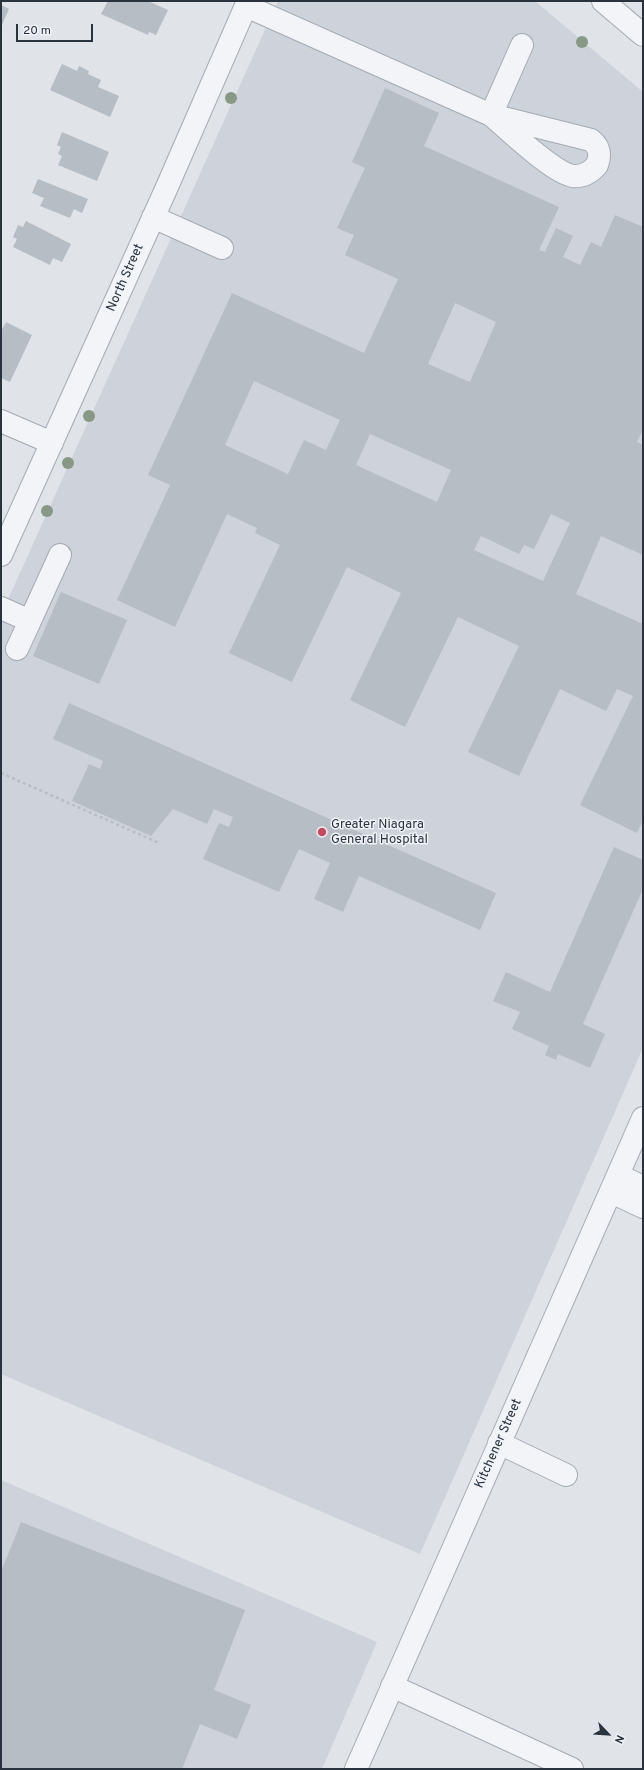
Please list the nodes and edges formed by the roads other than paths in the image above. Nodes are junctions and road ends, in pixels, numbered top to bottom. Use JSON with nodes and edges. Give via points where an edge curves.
{"nodes":[{"id":1,"x":603,"y":1,"type":"edge"},
{"id":2,"x":247,"y":4,"type":"edge"},
{"id":3,"x":643,"y":35,"type":"edge"},
{"id":4,"x":522,"y":45,"type":"dead end"},
{"id":5,"x":154,"y":217,"type":"junction"},
{"id":6,"x":222,"y":248,"type":"dead end"},
{"id":7,"x":1,"y":421,"type":"edge"},
{"id":8,"x":52,"y":443,"type":"junction"},
{"id":9,"x":1,"y":555,"type":"edge"},
{"id":10,"x":60,"y":555,"type":"dead end"},
{"id":11,"x":1,"y":608,"type":"edge"},
{"id":12,"x":30,"y":621,"type":"junction"},
{"id":13,"x":17,"y":649,"type":"dead end"},
{"id":14,"x":643,"y":1118,"type":"edge"},
{"id":15,"x":614,"y":1183,"type":"junction"},
{"id":16,"x":643,"y":1187,"type":"edge"},
{"id":17,"x":643,"y":1207,"type":"edge"},
{"id":18,"x":500,"y":1443,"type":"junction"},
{"id":19,"x":566,"y":1475,"type":"dead end"},
{"id":20,"x":392,"y":1686,"type":"junction"},
{"id":21,"x":356,"y":1769,"type":"edge"},
{"id":22,"x":572,"y":1769,"type":"edge"}],
"edges":[{"from":1,"to":3,"type":"street"},
{"from":2,"to":4,"type":"street","via":[[491,115]]},
{"from":2,"to":5,"type":"street","name":"North Street"},
{"from":5,"to":6,"type":"street"},
{"from":5,"to":8,"type":"street","name":"North Street"},
{"from":7,"to":8,"type":"street"},
{"from":8,"to":9,"type":"street","name":"North Street"},
{"from":10,"to":12,"type":"street"},
{"from":11,"to":12,"type":"street"},
{"from":12,"to":13,"type":"street"},
{"from":14,"to":15,"type":"street","name":"Kitchener Street"},
{"from":15,"to":16,"type":"street"},
{"from":15,"to":17,"type":"street"},
{"from":15,"to":18,"type":"street","name":"Kitchener Street"},
{"from":18,"to":19,"type":"street"},
{"from":18,"to":20,"type":"street","name":"Kitchener Street"},
{"from":20,"to":21,"type":"street","name":"Kitchener Street"},
{"from":20,"to":22,"type":"street"}]}
